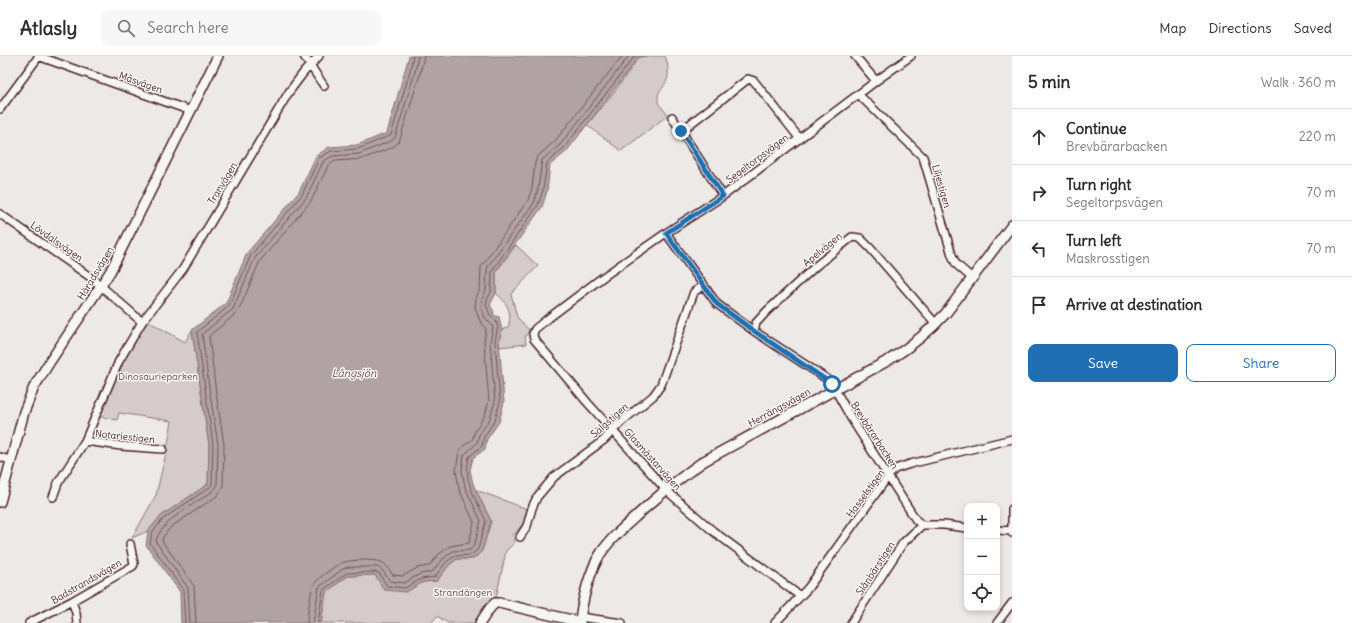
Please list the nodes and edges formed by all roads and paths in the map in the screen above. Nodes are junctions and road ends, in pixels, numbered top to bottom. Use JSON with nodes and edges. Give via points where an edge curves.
{"nodes":[{"id":1,"x":39,"y":56,"type":"edge"},
{"id":2,"x":218,"y":56,"type":"edge"},
{"id":3,"x":304,"y":56,"type":"edge"},
{"id":4,"x":319,"y":56,"type":"edge"},
{"id":5,"x":855,"y":56,"type":"edge"},
{"id":6,"x":911,"y":56,"type":"edge"},
{"id":7,"x":310,"y":65,"type":"junction"},
{"id":8,"x":876,"y":81,"type":"junction"},
{"id":9,"x":324,"y":86,"type":"dead end"},
{"id":10,"x":858,"y":94,"type":"junction"},
{"id":11,"x":0,"y":109,"type":"edge"},
{"id":12,"x":191,"y":111,"type":"junction"},
{"id":13,"x":672,"y":117,"type":"dead end"},
{"id":14,"x":681,"y":131,"type":"junction"},
{"id":15,"x":800,"y":139,"type":"junction"},
{"id":16,"x":723,"y":196,"type":"junction"},
{"id":17,"x":0,"y":214,"type":"edge"},
{"id":18,"x":1012,"y":225,"type":"edge"},
{"id":19,"x":666,"y":233,"type":"junction"},
{"id":20,"x":972,"y":278,"type":"junction"},
{"id":21,"x":704,"y":285,"type":"junction"},
{"id":22,"x":102,"y":287,"type":"junction"},
{"id":23,"x":142,"y":322,"type":"junction"},
{"id":24,"x":936,"y":324,"type":"junction"},
{"id":25,"x":535,"y":329,"type":"joint"},
{"id":26,"x":754,"y":331,"type":"junction"},
{"id":27,"x":835,"y":390,"type":"junction"},
{"id":28,"x":613,"y":430,"type":"junction"},
{"id":29,"x":1012,"y":439,"type":"edge"},
{"id":30,"x":86,"y":441,"type":"junction"},
{"id":31,"x":163,"y":450,"type":"dead end"},
{"id":32,"x":0,"y":457,"type":"edge"},
{"id":33,"x":10,"y":460,"type":"junction"},
{"id":34,"x":889,"y":475,"type":"junction"},
{"id":35,"x":666,"y":490,"type":"junction"},
{"id":36,"x":53,"y":497,"type":"dead end"},
{"id":37,"x":0,"y":502,"type":"edge"},
{"id":38,"x":1012,"y":509,"type":"edge"},
{"id":39,"x":922,"y":525,"type":"junction"},
{"id":40,"x":964,"y":528,"type":"edge"},
{"id":41,"x":1000,"y":530,"type":"edge"},
{"id":42,"x":1012,"y":532,"type":"edge"},
{"id":43,"x":520,"y":537,"type":"dead end"},
{"id":44,"x":130,"y":544,"type":"dead end"},
{"id":45,"x":800,"y":596,"type":"junction"},
{"id":46,"x":72,"y":601,"type":"junction"},
{"id":47,"x":1012,"y":603,"type":"edge"},
{"id":48,"x":580,"y":621,"type":"edge"},
{"id":49,"x":29,"y":623,"type":"edge"},
{"id":50,"x":77,"y":623,"type":"edge"},
{"id":51,"x":480,"y":623,"type":"edge"},
{"id":52,"x":622,"y":623,"type":"edge"},
{"id":53,"x":775,"y":623,"type":"edge"},
{"id":54,"x":851,"y":623,"type":"edge"},
{"id":55,"x":997,"y":623,"type":"edge"}],
"edges":[{"from":1,"to":11,"type":"street"},
{"from":1,"to":12,"type":"street","name":"Måsvägen"},
{"from":2,"to":12,"type":"street","name":"Häradsvägen"},
{"from":3,"to":7,"type":"street"},
{"from":4,"to":7,"type":"street","name":"Tranvägen"},
{"from":5,"to":8,"type":"street"},
{"from":6,"to":8,"type":"street","name":"Segeltorpsvägen"},
{"from":7,"to":9,"type":"street"},
{"from":7,"to":23,"type":"street","name":"Tranvägen","via":[[289,92],[183,269]]},
{"from":8,"to":10,"type":"street","name":"Segeltorpsvägen"},
{"from":10,"to":15,"type":"street","name":"Segeltorpsvägen"},
{"from":10,"to":20,"type":"street","name":"Liljestigen","via":[[923,157],[952,255],[956,264]]},
{"from":12,"to":22,"type":"street","name":"Häradsvägen"},
{"from":13,"to":14,"type":"street"},
{"from":14,"to":15,"type":"street","via":[[748,79],[754,80]]},
{"from":14,"to":16,"type":"street"},
{"from":15,"to":16,"type":"street","name":"Segeltorpsvägen"},
{"from":16,"to":19,"type":"street","name":"Segeltorpsvägen"},
{"from":17,"to":22,"type":"street","name":"Lövdalsvägen","via":[[93,278]]},
{"from":18,"to":20,"type":"street","name":"Herrängsvägen"},
{"from":19,"to":21,"type":"street","name":"Brevbärarbacken"},
{"from":19,"to":25,"type":"street","name":"Segeltorpsvägen","via":[[602,277]]},
{"from":20,"to":24,"type":"street","name":"Herrängsvägen"},
{"from":21,"to":26,"type":"street","name":"Brevbärarbacken","via":[[717,304]]},
{"from":21,"to":28,"type":"street","name":"Sälgstigen","via":[[694,292],[661,385],[653,396]]},
{"from":22,"to":23,"type":"street"},
{"from":22,"to":33,"type":"street","name":"Häradsvägen","via":[[34,387]]},
{"from":23,"to":30,"type":"street","name":"Tranvägen","via":[[119,361]]},
{"from":24,"to":26,"type":"street","name":"Apelvägen","via":[[871,249],[860,238],[852,237],[767,311],[756,323]]},
{"from":24,"to":27,"type":"street","name":"Herrängsvägen","via":[[902,352]]},
{"from":25,"to":28,"type":"street","name":"Glasmästarvägen","via":[[534,339]]},
{"from":26,"to":27,"type":"street","name":"Brevbärarbacken","via":[[826,379]]},
{"from":27,"to":34,"type":"street","name":"Brevbärarbacken"},
{"from":27,"to":35,"type":"street","name":"Herrängsvägen","via":[[704,461]]},
{"from":28,"to":35,"type":"street","name":"Glasmästarvägen"},
{"from":28,"to":43,"type":"street","name":"Sälgstigen","via":[[604,440],[547,484],[537,498],[527,526]]},
{"from":29,"to":34,"type":"street","name":"Hasselstigen","via":[[910,464],[895,469]]},
{"from":30,"to":31,"type":"street","name":"Notariestigen"},
{"from":30,"to":36,"type":"street","name":"Tranvägen","via":[[58,483]]},
{"from":32,"to":33,"type":"street"},
{"from":33,"to":37,"type":"street","name":"Häradsvägen"},
{"from":34,"to":39,"type":"street","name":"Brevbärarbacken","via":[[916,520]]},
{"from":34,"to":45,"type":"street","name":"Hasselstigen","via":[[836,551]]},
{"from":35,"to":45,"type":"street","name":"Glasmästarvägen","via":[[713,531]]},
{"from":35,"to":48,"type":"street","name":"Herrängsvägen","via":[[625,526],[601,554],[592,572]]},
{"from":38,"to":42,"type":"street"},
{"from":39,"to":40,"type":"street"},
{"from":39,"to":54,"type":"street","name":"Slånbärstigen","via":[[903,543]]},
{"from":41,"to":42,"type":"street"},
{"from":44,"to":46,"type":"street","name":"Badstrandsvägen","via":[[133,566]]},
{"from":45,"to":53,"type":"street","name":"Hasselstigen"},
{"from":46,"to":49,"type":"street","name":"Badstrandsvägen"},
{"from":46,"to":50,"type":"street"},
{"from":47,"to":55,"type":"street"},
{"from":48,"to":51,"type":"street","via":[[495,603]]},
{"from":48,"to":52,"type":"street"}]}
